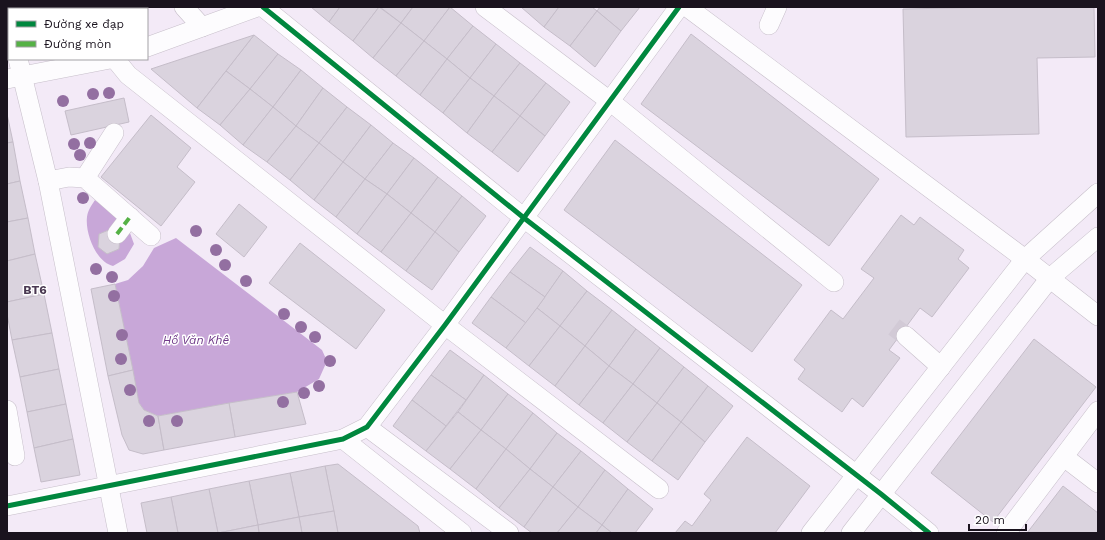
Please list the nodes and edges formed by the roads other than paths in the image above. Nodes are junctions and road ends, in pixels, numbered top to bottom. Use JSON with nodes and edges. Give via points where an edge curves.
{"nodes":[{"id":1,"x":184,"y":7,"type":"edge"},
{"id":2,"x":257,"y":7,"type":"edge"},
{"id":3,"x":263,"y":7,"type":"edge"},
{"id":4,"x":486,"y":7,"type":"edge"},
{"id":5,"x":679,"y":7,"type":"edge"},
{"id":6,"x":687,"y":7,"type":"edge"},
{"id":7,"x":777,"y":7,"type":"edge"},
{"id":8,"x":769,"y":25,"type":"dead end"},
{"id":9,"x":202,"y":28,"type":"junction"},
{"id":10,"x":148,"y":47,"type":"edge"},
{"id":11,"x":102,"y":60,"type":"edge"},
{"id":12,"x":116,"y":60,"type":"edge"},
{"id":13,"x":15,"y":71,"type":"edge"},
{"id":14,"x":610,"y":102,"type":"junction"},
{"id":15,"x":114,"y":133,"type":"dead end"},
{"id":16,"x":85,"y":178,"type":"junction"},
{"id":17,"x":48,"y":180,"type":"junction"},
{"id":18,"x":1098,"y":193,"type":"edge"},
{"id":19,"x":130,"y":217,"type":"junction"},
{"id":20,"x":524,"y":218,"type":"junction"},
{"id":21,"x":117,"y":234,"type":"dead end"},
{"id":22,"x":151,"y":236,"type":"dead end"},
{"id":23,"x":1098,"y":237,"type":"edge"},
{"id":24,"x":1025,"y":259,"type":"junction"},
{"id":25,"x":1050,"y":278,"type":"junction"},
{"id":26,"x":834,"y":282,"type":"dead end"},
{"id":27,"x":1098,"y":316,"type":"edge"},
{"id":28,"x":445,"y":325,"type":"junction"},
{"id":29,"x":906,"y":336,"type":"tunnel mouth"},
{"id":30,"x":941,"y":367,"type":"junction"},
{"id":31,"x":7,"y":410,"type":"edge"},
{"id":32,"x":1098,"y":411,"type":"edge"},
{"id":33,"x":367,"y":427,"type":"junction"},
{"id":34,"x":343,"y":439,"type":"junction"},
{"id":35,"x":15,"y":456,"type":"dead end"},
{"id":36,"x":1064,"y":457,"type":"junction"},
{"id":37,"x":857,"y":476,"type":"junction"},
{"id":38,"x":1098,"y":483,"type":"edge"},
{"id":39,"x":109,"y":484,"type":"junction"},
{"id":40,"x":659,"y":489,"type":"dead end"},
{"id":41,"x":881,"y":494,"type":"junction"},
{"id":42,"x":7,"y":506,"type":"edge"},
{"id":43,"x":118,"y":533,"type":"edge"},
{"id":44,"x":462,"y":533,"type":"edge"},
{"id":45,"x":509,"y":533,"type":"edge"},
{"id":46,"x":811,"y":533,"type":"edge"},
{"id":47,"x":851,"y":533,"type":"edge"},
{"id":48,"x":929,"y":533,"type":"edge"},
{"id":49,"x":1006,"y":533,"type":"edge"}],
"edges":[{"from":1,"to":9,"type":"street"},
{"from":2,"to":9,"type":"street"},
{"from":3,"to":20,"type":"street"},
{"from":4,"to":14,"type":"street"},
{"from":5,"to":14,"type":"street"},
{"from":6,"to":24,"type":"street"},
{"from":7,"to":8,"type":"street"},
{"from":9,"to":10,"type":"street"},
{"from":11,"to":13,"type":"street"},
{"from":12,"to":28,"type":"street","via":[[128,75]]},
{"from":13,"to":17,"type":"street"},
{"from":14,"to":20,"type":"street"},
{"from":14,"to":26,"type":"street"},
{"from":15,"to":16,"type":"street"},
{"from":16,"to":17,"type":"street"},
{"from":16,"to":19,"type":"street"},
{"from":17,"to":39,"type":"street"},
{"from":18,"to":24,"type":"street"},
{"from":19,"to":21,"type":"street"},
{"from":19,"to":22,"type":"street"},
{"from":20,"to":28,"type":"street"},
{"from":20,"to":37,"type":"street"},
{"from":23,"to":25,"type":"street"},
{"from":24,"to":25,"type":"street"},
{"from":24,"to":30,"type":"street"},
{"from":25,"to":27,"type":"street"},
{"from":25,"to":41,"type":"street"},
{"from":28,"to":33,"type":"street"},
{"from":28,"to":40,"type":"street"},
{"from":29,"to":30,"type":"street"},
{"from":30,"to":37,"type":"street"},
{"from":31,"to":35,"type":"street"},
{"from":32,"to":36,"type":"street"},
{"from":33,"to":34,"type":"street"},
{"from":33,"to":45,"type":"street"},
{"from":34,"to":39,"type":"street"},
{"from":34,"to":44,"type":"street"},
{"from":36,"to":38,"type":"street"},
{"from":36,"to":49,"type":"street"},
{"from":37,"to":41,"type":"street"},
{"from":37,"to":46,"type":"street"},
{"from":39,"to":42,"type":"street"},
{"from":39,"to":43,"type":"street"},
{"from":41,"to":47,"type":"street"},
{"from":41,"to":48,"type":"street"}]}
